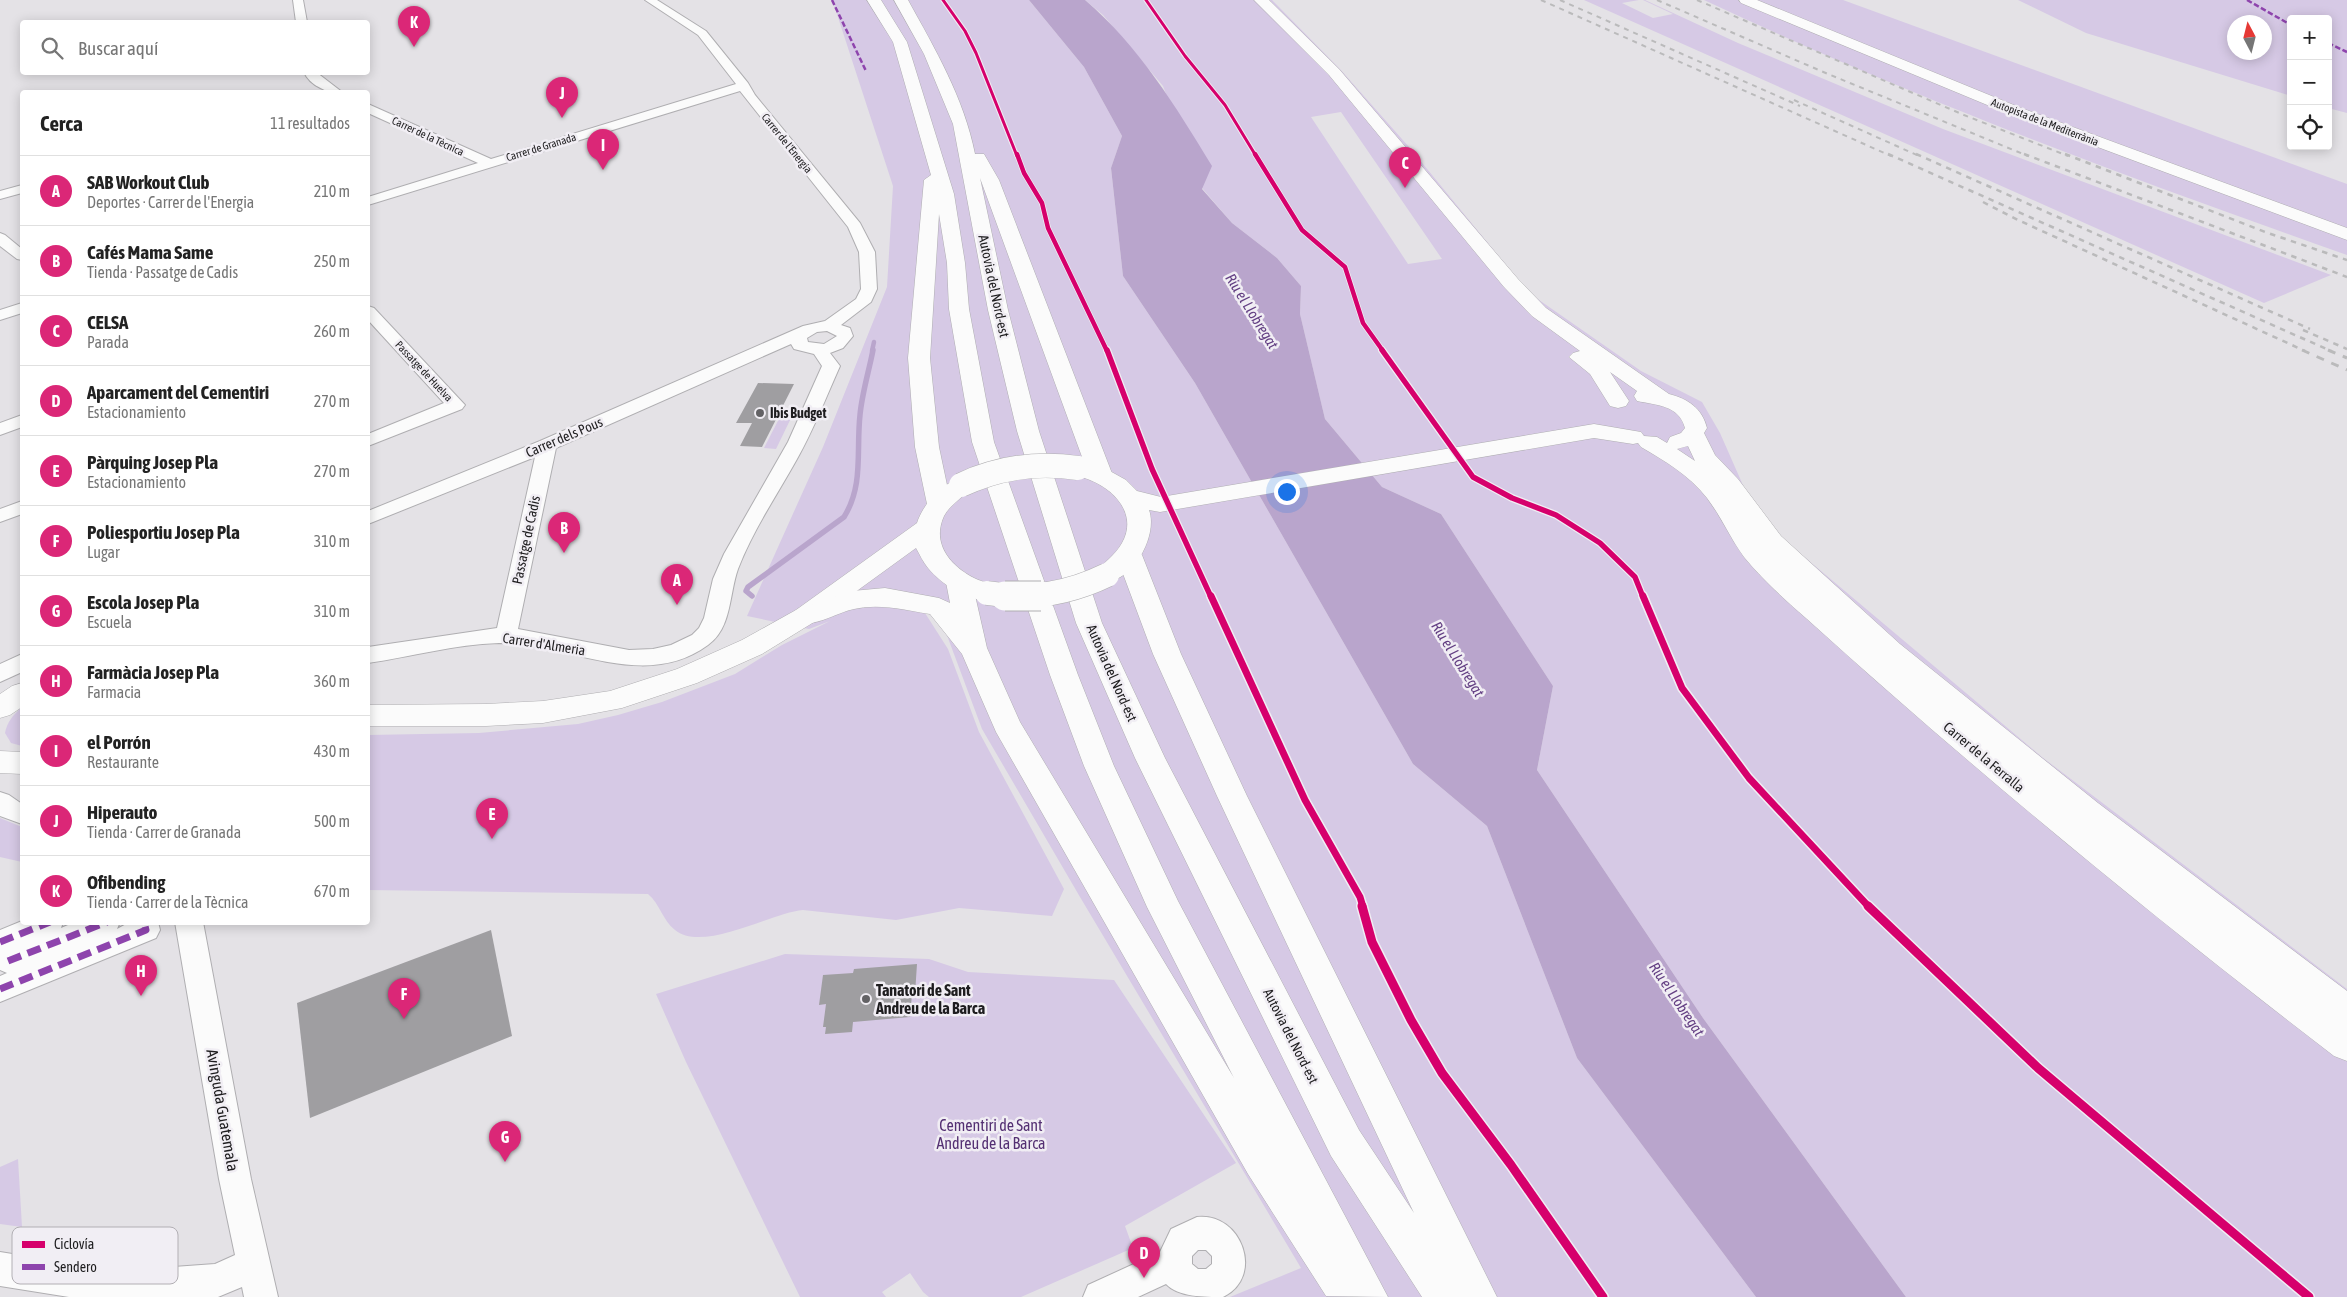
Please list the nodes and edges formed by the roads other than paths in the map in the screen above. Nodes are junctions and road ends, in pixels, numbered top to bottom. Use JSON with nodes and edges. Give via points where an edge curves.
{"nodes":[{"id":1,"x":298,"y":0,"type":"edge"},
{"id":2,"x":650,"y":0,"type":"edge"},
{"id":3,"x":874,"y":0,"type":"edge"},
{"id":4,"x":901,"y":0,"type":"edge"},
{"id":5,"x":1246,"y":0,"type":"edge"},
{"id":6,"x":1261,"y":0,"type":"edge"},
{"id":7,"x":1746,"y":0,"type":"edge"},
{"id":8,"x":1777,"y":0,"type":"edge"},
{"id":9,"x":302,"y":20,"type":"edge"},
{"id":10,"x":311,"y":75,"type":"edge"},
{"id":11,"x":744,"y":86,"type":"junction"},
{"id":12,"x":333,"y":90,"type":"edge"},
{"id":13,"x":370,"y":109,"type":"edge"},
{"id":14,"x":962,"y":124,"type":"junction"},
{"id":15,"x":935,"y":158,"type":"junction"},
{"id":16,"x":489,"y":163,"type":"junction"},
{"id":17,"x":20,"y":190,"type":"edge"},
{"id":18,"x":2282,"y":193,"type":"dead end"},
{"id":19,"x":0,"y":195,"type":"edge"},
{"id":20,"x":370,"y":200,"type":"edge"},
{"id":21,"x":2347,"y":234,"type":"edge"},
{"id":22,"x":0,"y":238,"type":"edge"},
{"id":23,"x":20,"y":254,"type":"edge"},
{"id":24,"x":20,"y":309,"type":"edge"},
{"id":25,"x":853,"y":310,"type":"junction"},
{"id":26,"x":370,"y":313,"type":"edge"},
{"id":27,"x":0,"y":315,"type":"edge"},
{"id":28,"x":829,"y":326,"type":"junction"},
{"id":29,"x":845,"y":336,"type":"junction"},
{"id":30,"x":808,"y":343,"type":"junction"},
{"id":31,"x":1661,"y":398,"type":"junction"},
{"id":32,"x":1613,"y":406,"type":"junction"},
{"id":33,"x":20,"y":422,"type":"edge"},
{"id":34,"x":0,"y":429,"type":"edge"},
{"id":35,"x":1594,"y":431,"type":"junction"},
{"id":36,"x":1693,"y":434,"type":"junction"},
{"id":37,"x":370,"y":439,"type":"edge"},
{"id":38,"x":1641,"y":440,"type":"junction"},
{"id":39,"x":547,"y":445,"type":"junction"},
{"id":40,"x":1101,"y":476,"type":"junction"},
{"id":41,"x":1129,"y":496,"type":"junction"},
{"id":42,"x":939,"y":504,"type":"junction"},
{"id":43,"x":1160,"y":505,"type":"junction"},
{"id":44,"x":20,"y":508,"type":"edge"},
{"id":45,"x":0,"y":516,"type":"edge"},
{"id":46,"x":370,"y":517,"type":"edge"},
{"id":47,"x":1140,"y":522,"type":"junction"},
{"id":48,"x":927,"y":528,"type":"junction"},
{"id":49,"x":1118,"y":565,"type":"junction"},
{"id":50,"x":866,"y":572,"type":"junction"},
{"id":51,"x":960,"y":579,"type":"junction"},
{"id":52,"x":805,"y":616,"type":"junction"},
{"id":53,"x":506,"y":636,"type":"junction"},
{"id":54,"x":972,"y":648,"type":"junction"},
{"id":55,"x":370,"y":655,"type":"edge"},
{"id":56,"x":20,"y":663,"type":"edge"},
{"id":57,"x":0,"y":674,"type":"edge"},
{"id":58,"x":20,"y":694,"type":"edge"},
{"id":59,"x":0,"y":708,"type":"edge"},
{"id":60,"x":370,"y":709,"type":"edge"},
{"id":61,"x":407,"y":715,"type":"junction"},
{"id":62,"x":370,"y":716,"type":"edge"},
{"id":63,"x":0,"y":762,"type":"edge"},
{"id":64,"x":20,"y":763,"type":"edge"},
{"id":65,"x":0,"y":802,"type":"edge"},
{"id":66,"x":20,"y":813,"type":"edge"},
{"id":67,"x":45,"y":925,"type":"edge"},
{"id":68,"x":95,"y":925,"type":"edge"},
{"id":69,"x":145,"y":925,"type":"edge"},
{"id":70,"x":191,"y":925,"type":"edge"},
{"id":71,"x":4,"y":951,"type":"edge"},
{"id":72,"x":0,"y":989,"type":"edge"},
{"id":73,"x":2347,"y":1012,"type":"edge"},
{"id":74,"x":2347,"y":1044,"type":"edge"},
{"id":75,"x":253,"y":1264,"type":"junction"},
{"id":76,"x":1176,"y":1265,"type":"junction"},
{"id":77,"x":93,"y":1284,"type":"edge"},
{"id":78,"x":174,"y":1284,"type":"edge"},
{"id":79,"x":178,"y":1284,"type":"edge"},
{"id":80,"x":1192,"y":1292,"type":"edge"},
{"id":81,"x":261,"y":1297,"type":"edge"},
{"id":82,"x":1100,"y":1297,"type":"edge"},
{"id":83,"x":1352,"y":1297,"type":"edge"},
{"id":84,"x":1367,"y":1297,"type":"edge"},
{"id":85,"x":1446,"y":1297,"type":"edge"},
{"id":86,"x":1476,"y":1297,"type":"edge"}],
"edges":[{"from":1,"to":9,"type":"street"},
{"from":2,"to":11,"type":"street","name":"Carrer de l'Energia","via":[[702,33]]},
{"from":3,"to":15,"type":"main road","via":[[900,42]]},
{"from":4,"to":14,"type":"main road","name":"Autovia del Nord-est","via":[[931,54]]},
{"from":5,"to":32,"type":"main road","name":"Carrer de la Ferralla","via":[[1331,86],[1502,297],[1531,323],[1598,370]]},
{"from":6,"to":31,"type":"main road","via":[[1334,72],[1539,312]]},
{"from":7,"to":21,"type":"main road","name":"Autopista de la Mediterrània","via":[[1999,104]]},
{"from":8,"to":18,"type":"main road","name":"Autopista de la Mediterrània","via":[[2058,111]]},
{"from":10,"to":12,"type":"street"},
{"from":11,"to":16,"type":"street","name":"Carrer de Granada"},
{"from":11,"to":25,"type":"street","name":"Carrer de l'Energia","via":[[855,226],[867,252],[869,289],[863,302]]},
{"from":13,"to":16,"type":"street","name":"Carrer de la Tècnica"},
{"from":14,"to":40,"type":"main road","via":[[990,180]]},
{"from":14,"to":85,"type":"main road","name":"Autovia del Nord-est","via":[[998,310],[1028,430],[1089,623],[1150,758],[1345,1143]]},
{"from":15,"to":42,"type":"main road","via":[[919,358],[928,446]]},
{"from":15,"to":84,"type":"main road","via":[[945,194],[956,263],[959,309],[983,442],[1064,675],[1099,766],[1164,907]]},
{"from":16,"to":20,"type":"street","name":"Carrer de Granada"},
{"from":17,"to":19,"type":"street"},
{"from":22,"to":23,"type":"street"},
{"from":24,"to":27,"type":"street"},
{"from":25,"to":28,"type":"street","name":"Carrer de l'Energia"},
{"from":25,"to":29,"type":"street","via":[[859,322]]},
{"from":26,"to":37,"type":"street","name":"Passatge de Huelva","via":[[456,405]]},
{"from":28,"to":29,"type":"street","via":[[841,329]]},
{"from":28,"to":30,"type":"street","name":"Carrer de l'Energia","via":[[815,327]]},
{"from":29,"to":30,"type":"street","via":[[834,346]]},
{"from":30,"to":39,"type":"street","name":"Carrer dels Pous","via":[[759,353]]},
{"from":30,"to":53,"type":"street","name":"Carrer d'Almeria","via":[[831,366],[797,442],[726,571],[712,628],[701,640],[677,652],[646,658],[615,657],[562,644]]},
{"from":31,"to":32,"type":"main road","via":[[1633,396]]},
{"from":31,"to":36,"type":"main road","name":"Carrer de la Ferralla","via":[[1691,414],[1696,428]]},
{"from":32,"to":35,"type":"main road"},
{"from":32,"to":38,"type":"main road","name":"Carrer de la Ferralla","via":[[1610,418],[1614,425]]},
{"from":33,"to":34,"type":"street"},
{"from":35,"to":38,"type":"main road"},
{"from":35,"to":43,"type":"main road"},
{"from":36,"to":38,"type":"main road","via":[[1676,442]]},
{"from":36,"to":73,"type":"main road","name":"Carrer de la Ferralla","via":[[1705,458],[1754,514],[1772,542],[1890,651],[2087,812]]},
{"from":38,"to":74,"type":"main road","name":"Carrer de la Ferralla","via":[[1684,462],[1705,481],[1761,560],[1900,687],[2099,852]]},
{"from":39,"to":46,"type":"street","name":"Carrer dels Pous"},
{"from":39,"to":53,"type":"street","name":"Passatge de Cadis"},
{"from":40,"to":41,"type":"main road"},
{"from":40,"to":42,"type":"main road","bridge":true,"via":[[1078,468],[1044,464],[1017,466],[991,472],[961,485]]},
{"from":41,"to":43,"type":"main road"},
{"from":41,"to":47,"type":"main road"},
{"from":42,"to":48,"type":"main road"},
{"from":43,"to":47,"type":"main road"},
{"from":44,"to":45,"type":"street"},
{"from":47,"to":49,"type":"main road","via":[[1138,539]]},
{"from":48,"to":50,"type":"main road"},
{"from":48,"to":51,"type":"main road","via":[[927,545]]},
{"from":49,"to":51,"type":"main road","bridge":true,"via":[[1085,586],[1059,594],[1022,597]]},
{"from":49,"to":86,"type":"main road","via":[[1167,654],[1232,796]]},
{"from":50,"to":51,"type":"main road","via":[[902,562]]},
{"from":50,"to":52,"type":"main road"},
{"from":51,"to":54,"type":"main road"},
{"from":52,"to":54,"type":"main road","via":[[852,600],[885,597],[938,608]]},
{"from":52,"to":61,"type":"main road","via":[[752,647],[687,676],[612,701],[543,712]]},
{"from":53,"to":55,"type":"street","name":"Carrer d'Almeria"},
{"from":54,"to":83,"type":"main road","via":[[1006,724],[1262,1161]]},
{"from":56,"to":57,"type":"street"},
{"from":58,"to":59,"type":"main road"},
{"from":60,"to":61,"type":"street"},
{"from":61,"to":62,"type":"main road"},
{"from":63,"to":64,"type":"main road"},
{"from":65,"to":66,"type":"street"},
{"from":67,"to":71,"type":"street"},
{"from":68,"to":71,"type":"street"},
{"from":69,"to":72,"type":"street","via":[[146,930]]},
{"from":70,"to":75,"type":"street","name":"Avinguda Guatemala"},
{"from":75,"to":79,"type":"street","via":[[216,1281]]},
{"from":75,"to":81,"type":"street","name":"Avinguda Guatemala"},
{"from":76,"to":80,"type":"street"},
{"from":76,"to":80,"type":"street","via":[[1178,1247],[1190,1235],[1206,1233],[1221,1241],[1226,1249],[1228,1268],[1217,1282]]},
{"from":76,"to":82,"type":"street","via":[[1160,1269]]},
{"from":77,"to":78,"type":"street","via":[[118,1288]]}]}
